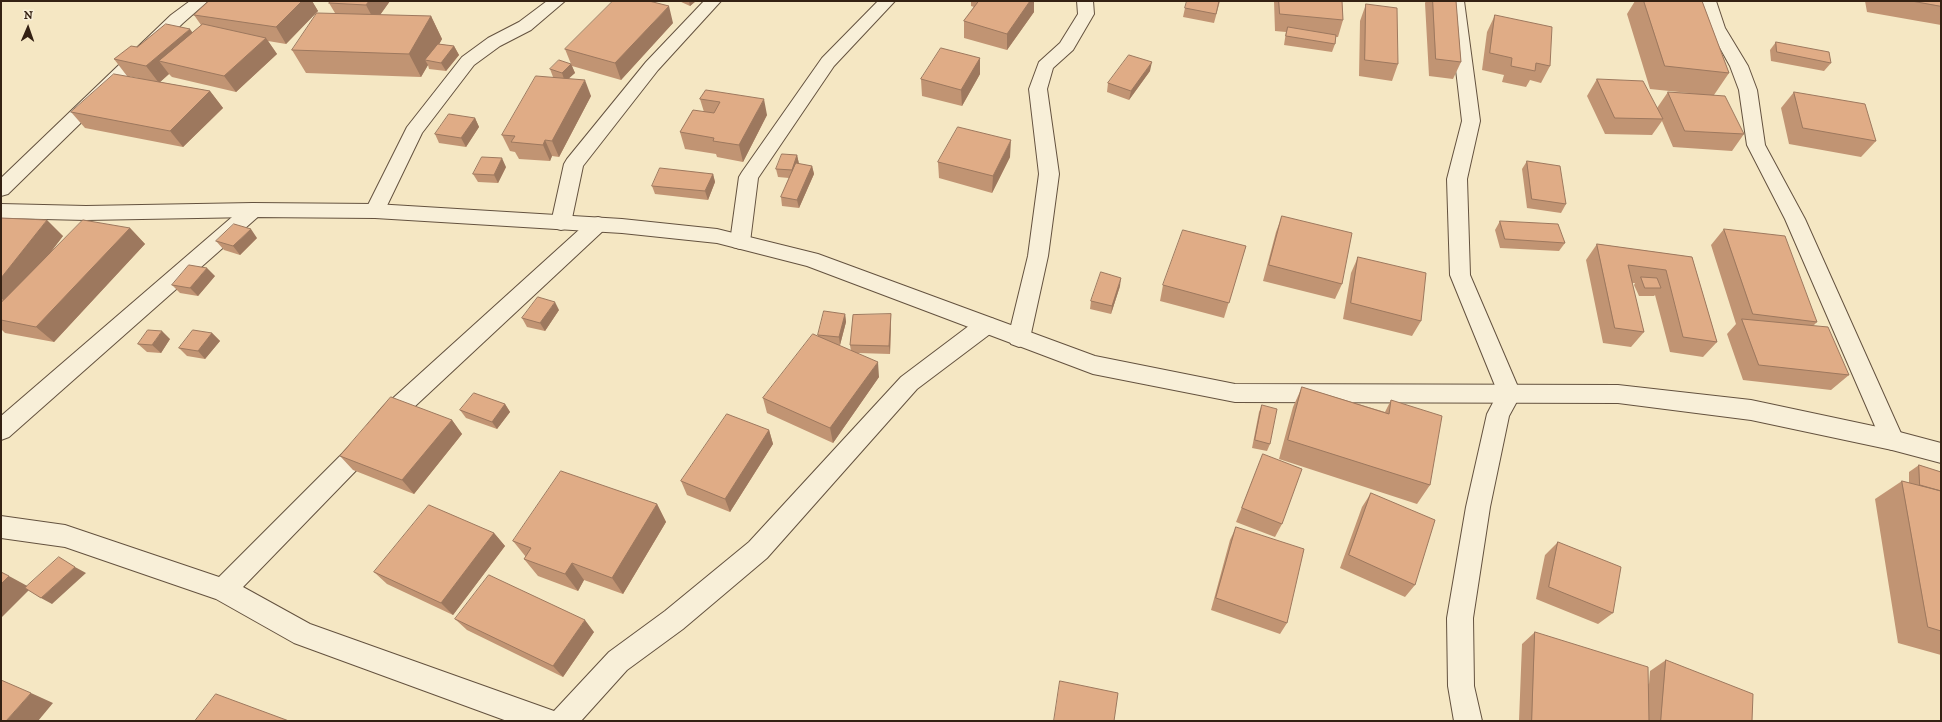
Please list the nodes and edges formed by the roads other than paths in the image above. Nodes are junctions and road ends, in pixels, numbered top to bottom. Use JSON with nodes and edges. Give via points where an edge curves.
{"nodes":[{"id":1,"x":200,"y":1,"type":"edge"},
{"id":2,"x":558,"y":1,"type":"edge"},
{"id":3,"x":713,"y":1,"type":"edge"},
{"id":4,"x":887,"y":1,"type":"edge"},
{"id":5,"x":1086,"y":1,"type":"edge"},
{"id":6,"x":1456,"y":1,"type":"edge"},
{"id":7,"x":1708,"y":1,"type":"edge"},
{"id":8,"x":1,"y":189,"type":"edge"},
{"id":9,"x":253,"y":210,"type":"junction"},
{"id":10,"x":1,"y":211,"type":"edge"},
{"id":11,"x":375,"y":211,"type":"junction"},
{"id":12,"x":561,"y":223,"type":"junction"},
{"id":13,"x":598,"y":224,"type":"junction"},
{"id":14,"x":740,"y":242,"type":"junction"},
{"id":15,"x":986,"y":325,"type":"junction"},
{"id":16,"x":1019,"y":338,"type":"junction"},
{"id":17,"x":1510,"y":394,"type":"junction"},
{"id":18,"x":1,"y":430,"type":"edge"},
{"id":19,"x":1892,"y":440,"type":"junction"},
{"id":20,"x":1941,"y":453,"type":"edge"},
{"id":21,"x":1,"y":527,"type":"edge"},
{"id":22,"x":223,"y":590,"type":"junction"},
{"id":23,"x":545,"y":721,"type":"edge"},
{"id":24,"x":563,"y":721,"type":"edge"},
{"id":25,"x":1468,"y":721,"type":"edge"}],
"edges":[{"from":1,"to":8,"type":"street","via":[[177,19]]},
{"from":2,"to":11,"type":"street","via":[[525,26],[494,42],[468,62],[414,131]]},
{"from":3,"to":12,"type":"street","via":[[652,66],[574,164]]},
{"from":4,"to":14,"type":"street","via":[[828,62],[749,177]]},
{"from":5,"to":16,"type":"street","via":[[1086,14],[1067,46],[1046,66],[1038,89],[1049,174],[1038,256]]},
{"from":6,"to":17,"type":"street","via":[[1471,121],[1457,179],[1460,275]]},
{"from":7,"to":19,"type":"street","via":[[1717,28],[1739,66],[1748,90],[1756,145],[1795,218]]},
{"from":9,"to":10,"type":"street","via":[[86,213]]},
{"from":9,"to":11,"type":"street"},
{"from":9,"to":18,"type":"street"},
{"from":11,"to":12,"type":"street"},
{"from":12,"to":13,"type":"street"},
{"from":13,"to":14,"type":"street","via":[[717,236]]},
{"from":13,"to":22,"type":"street","via":[[389,416],[366,445]]},
{"from":14,"to":15,"type":"street","via":[[811,259]]},
{"from":15,"to":16,"type":"street"},
{"from":15,"to":24,"type":"street","via":[[909,383],[758,550],[674,620],[618,661]]},
{"from":16,"to":17,"type":"street","via":[[1092,365],[1235,393]]},
{"from":17,"to":19,"type":"street","via":[[1625,395],[1751,410]]},
{"from":17,"to":25,"type":"street","via":[[1498,414],[1478,507],[1460,618],[1461,686]]},
{"from":19,"to":20,"type":"street"},
{"from":21,"to":22,"type":"street","via":[[65,536]]},
{"from":22,"to":23,"type":"street","via":[[303,634]]}]}
